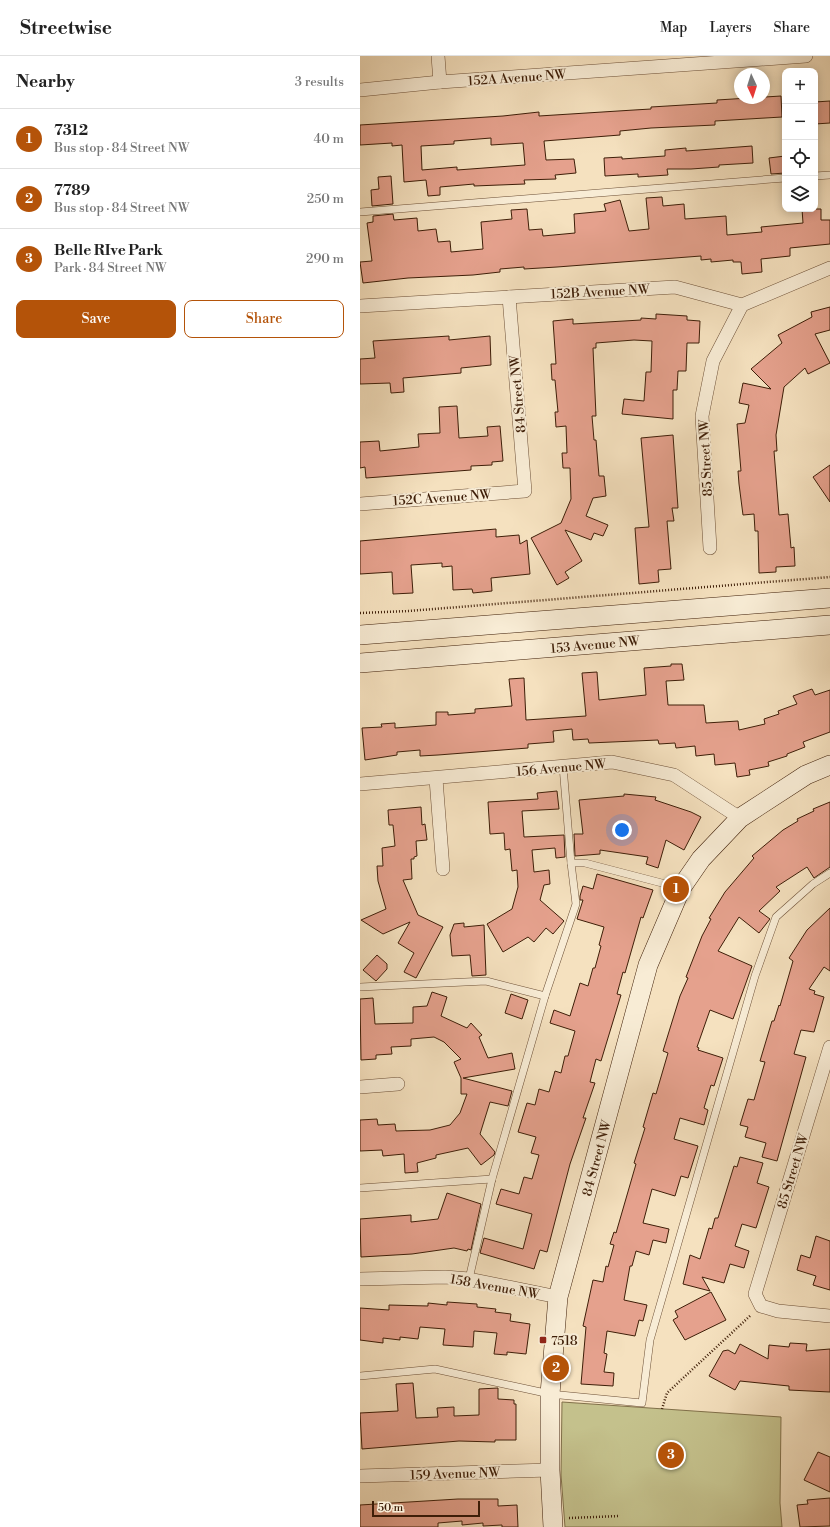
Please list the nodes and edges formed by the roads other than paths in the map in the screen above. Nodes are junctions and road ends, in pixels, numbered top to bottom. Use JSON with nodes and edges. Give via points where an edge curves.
{"nodes":[{"id":1,"x":438,"y":56,"type":"edge"},
{"id":2,"x":806,"y":56,"type":"edge"},
{"id":3,"x":770,"y":57,"type":"edge"},
{"id":4,"x":440,"y":82,"type":"junction"},
{"id":5,"x":360,"y":90,"type":"edge"},
{"id":6,"x":830,"y":175,"type":"edge"},
{"id":7,"x":818,"y":176,"type":"edge"},
{"id":8,"x":782,"y":178,"type":"edge"},
{"id":9,"x":360,"y":212,"type":"edge"},
{"id":10,"x":830,"y":268,"type":"edge"},
{"id":11,"x":509,"y":297,"type":"junction"},
{"id":12,"x":742,"y":305,"type":"junction"},
{"id":13,"x":360,"y":306,"type":"edge"},
{"id":14,"x":525,"y":491,"type":"joint"},
{"id":15,"x":360,"y":504,"type":"edge"},
{"id":16,"x":710,"y":548,"type":"dead end"},
{"id":17,"x":830,"y":598,"type":"edge"},
{"id":18,"x":830,"y":625,"type":"edge"},
{"id":19,"x":360,"y":627,"type":"edge"},
{"id":20,"x":405,"y":632,"type":"junction"},
{"id":21,"x":360,"y":635,"type":"edge"},
{"id":22,"x":360,"y":662,"type":"edge"},
{"id":23,"x":830,"y":765,"type":"edge"},
{"id":24,"x":563,"y":766,"type":"junction"},
{"id":25,"x":436,"y":779,"type":"junction"},
{"id":26,"x":360,"y":784,"type":"edge"},
{"id":27,"x":740,"y":818,"type":"junction"},
{"id":28,"x":570,"y":863,"type":"junction"},
{"id":29,"x":443,"y":869,"type":"dead end"},
{"id":30,"x":830,"y":873,"type":"edge"},
{"id":31,"x":682,"y":888,"type":"junction"},
{"id":32,"x":360,"y":987,"type":"edge"},
{"id":33,"x":545,"y":996,"type":"junction"},
{"id":34,"x":830,"y":1047,"type":"edge"},
{"id":35,"x":398,"y":1084,"type":"dead end"},
{"id":36,"x":360,"y":1087,"type":"edge"},
{"id":37,"x":492,"y":1179,"type":"junction"},
{"id":38,"x":360,"y":1188,"type":"edge"},
{"id":39,"x":360,"y":1279,"type":"edge"},
{"id":40,"x":469,"y":1279,"type":"junction"},
{"id":41,"x":558,"y":1297,"type":"junction"},
{"id":42,"x":830,"y":1316,"type":"edge"},
{"id":43,"x":360,"y":1376,"type":"edge"},
{"id":44,"x":550,"y":1394,"type":"junction"},
{"id":45,"x":550,"y":1470,"type":"junction"},
{"id":46,"x":360,"y":1476,"type":"edge"},
{"id":47,"x":553,"y":1523,"type":"edge"}],
"edges":[{"from":1,"to":4,"type":"street"},
{"from":2,"to":3,"type":"street","name":"152A Avenue NW"},
{"from":3,"to":4,"type":"street","name":"152A Avenue NW"},
{"from":4,"to":5,"type":"street","name":"152A Avenue NW"},
{"from":6,"to":7,"type":"lane"},
{"from":8,"to":9,"type":"lane"},
{"from":10,"to":12,"type":"street"},
{"from":11,"to":12,"type":"street","name":"152B Avenue NW","via":[[675,287]]},
{"from":11,"to":13,"type":"street","name":"152B Avenue NW"},
{"from":11,"to":14,"type":"street","name":"84 Street NW"},
{"from":12,"to":16,"type":"street","name":"85 Street NW","via":[[713,361],[702,416]]},
{"from":14,"to":15,"type":"street","name":"152C Avenue NW"},
{"from":17,"to":20,"type":"main road","name":"153 Avenue NW"},
{"from":18,"to":22,"type":"main road","name":"153 Avenue NW"},
{"from":19,"to":20,"type":"main road"},
{"from":20,"to":21,"type":"main road","name":"153 Avenue NW"},
{"from":23,"to":27,"type":"main road","via":[[806,774]]},
{"from":24,"to":25,"type":"street","name":"156 Avenue NW"},
{"from":24,"to":27,"type":"street","name":"156 Avenue NW","via":[[612,762],[674,775]]},
{"from":24,"to":28,"type":"lane"},
{"from":25,"to":26,"type":"street","name":"156 Avenue NW"},
{"from":25,"to":29,"type":"street"},
{"from":27,"to":31,"type":"main road","name":"84 Street NW","via":[[702,859]]},
{"from":28,"to":31,"type":"lane","via":[[585,863]]},
{"from":28,"to":33,"type":"lane","via":[[576,904]]},
{"from":30,"to":44,"type":"lane","via":[[813,884],[776,917],[760,961],[650,1340],[642,1403]]},
{"from":31,"to":41,"type":"main road","name":"84 Street NW","via":[[648,965]]},
{"from":32,"to":33,"type":"lane","via":[[486,981]]},
{"from":33,"to":37,"type":"lane"},
{"from":34,"to":42,"type":"street","name":"85 Street NW","via":[[758,1300],[778,1311]]},
{"from":35,"to":36,"type":"street"},
{"from":37,"to":38,"type":"lane"},
{"from":37,"to":40,"type":"lane"},
{"from":39,"to":40,"type":"street","name":"158 Avenue NW"},
{"from":40,"to":41,"type":"street","name":"158 Avenue NW"},
{"from":41,"to":44,"type":"main road","name":"84 Street NW"},
{"from":43,"to":44,"type":"lane","via":[[435,1369]]},
{"from":44,"to":45,"type":"main road","name":"84 Street NW"},
{"from":45,"to":46,"type":"street","name":"159 Avenue NW"},
{"from":45,"to":47,"type":"main road","name":"84 Street NW"}]}
